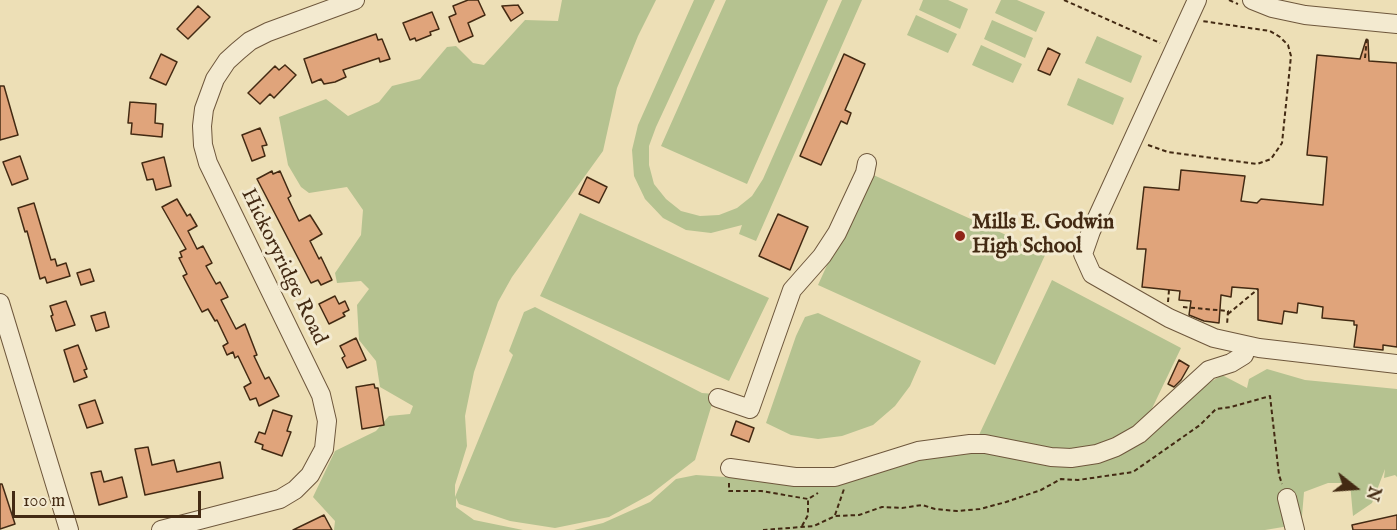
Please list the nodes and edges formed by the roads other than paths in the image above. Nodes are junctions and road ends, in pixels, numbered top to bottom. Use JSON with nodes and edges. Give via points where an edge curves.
{"nodes":[{"id":1,"x":355,"y":0,"type":"edge"},
{"id":2,"x":1197,"y":0,"type":"edge"},
{"id":3,"x":1252,"y":0,"type":"edge"},
{"id":4,"x":1397,"y":24,"type":"edge"},
{"id":5,"x":867,"y":163,"type":"dead end"},
{"id":6,"x":0,"y":303,"type":"edge"},
{"id":7,"x":1246,"y":346,"type":"junction"},
{"id":8,"x":1397,"y":364,"type":"edge"},
{"id":9,"x":718,"y":398,"type":"dead end"},
{"id":10,"x":730,"y":468,"type":"road end"},
{"id":11,"x":1287,"y":498,"type":"road end"},
{"id":12,"x":69,"y":530,"type":"edge"},
{"id":13,"x":161,"y":530,"type":"edge"},
{"id":14,"x":1295,"y":530,"type":"edge"}],
"edges":[{"from":1,"to":13,"type":"street","name":"Hickoryridge Road","via":[[250,41],[227,61],[215,79],[202,126],[208,163],[321,394],[327,421],[324,449],[310,475],[280,499]]},
{"from":2,"to":7,"type":"street","via":[[1083,254],[1092,274],[1168,318],[1214,338]]},
{"from":3,"to":4,"type":"street","via":[[1305,15]]},
{"from":5,"to":9,"type":"street","via":[[837,233],[792,290],[750,409]]},
{"from":6,"to":12,"type":"street"},
{"from":7,"to":8,"type":"street"},
{"from":7,"to":10,"type":"street","via":[[1244,355],[1209,370],[1139,434],[1096,454],[1051,457],[970,444],[918,451],[835,477],[795,477]]},
{"from":11,"to":14,"type":"street"}]}
